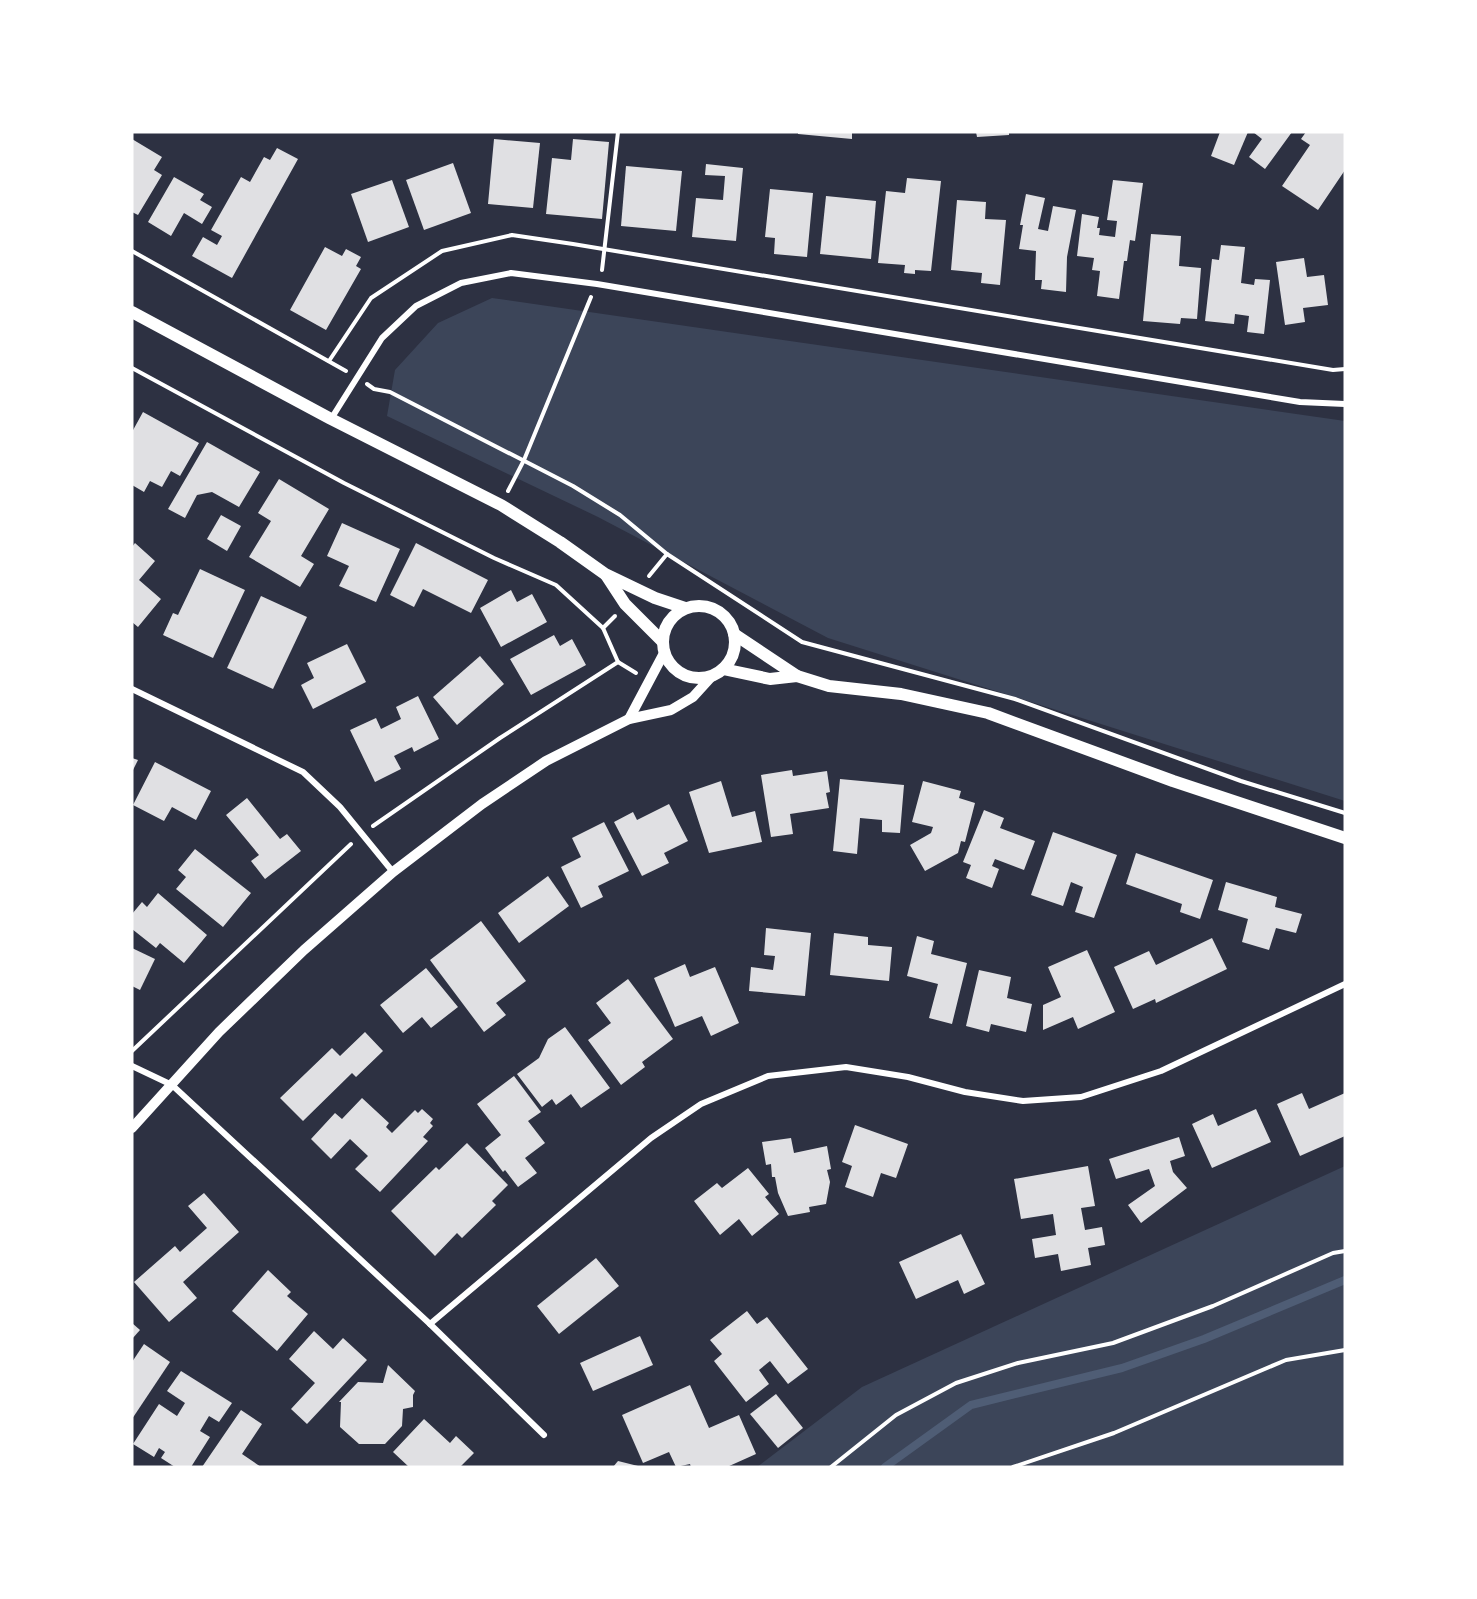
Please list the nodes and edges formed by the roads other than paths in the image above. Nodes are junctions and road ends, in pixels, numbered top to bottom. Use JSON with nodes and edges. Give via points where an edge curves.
{"nodes":[{"id":1,"x":132,"y":312,"type":"edge"},
{"id":2,"x":1345,"y":404,"type":"edge"},
{"id":3,"x":331,"y":419,"type":"junction"},
{"id":4,"x":605,"y":574,"type":"junction"},
{"id":5,"x":685,"y":608,"type":"junction"},
{"id":6,"x":734,"y":634,"type":"junction"},
{"id":7,"x":663,"y":647,"type":"junction"},
{"id":8,"x":718,"y":672,"type":"junction"},
{"id":9,"x":797,"y":676,"type":"junction"},
{"id":10,"x":132,"y":689,"type":"edge"},
{"id":11,"x":629,"y":719,"type":"junction"},
{"id":12,"x":1345,"y":838,"type":"edge"},
{"id":13,"x":393,"y":872,"type":"junction"},
{"id":14,"x":1345,"y":984,"type":"edge"},
{"id":15,"x":132,"y":1066,"type":"edge"},
{"id":16,"x":172,"y":1085,"type":"junction"},
{"id":17,"x":132,"y":1128,"type":"edge"},
{"id":18,"x":430,"y":1324,"type":"junction"},
{"id":19,"x":544,"y":1435,"type":"dead end"}],
"edges":[{"from":1,"to":3,"type":"main road"},
{"from":2,"to":3,"type":"street","via":[[1300,402],[597,284],[511,273],[461,283],[416,306],[382,338]]},
{"from":3,"to":4,"type":"main road","via":[[501,505]]},
{"from":4,"to":5,"type":"main road"},
{"from":4,"to":7,"type":"main road","via":[[625,604]]},
{"from":5,"to":6,"type":"main road","via":[[712,608],[723,615]]},
{"from":5,"to":7,"type":"main road","via":[[669,621]]},
{"from":6,"to":8,"type":"main road","via":[[731,659]]},
{"from":6,"to":9,"type":"main road"},
{"from":7,"to":8,"type":"main road","via":[[670,664],[689,677],[702,678]]},
{"from":7,"to":11,"type":"street"},
{"from":8,"to":9,"type":"main road","via":[[770,679]]},
{"from":8,"to":11,"type":"street","via":[[693,697],[671,710]]},
{"from":9,"to":12,"type":"main road","via":[[829,686],[901,694],[988,713],[1173,781]]},
{"from":10,"to":13,"type":"street","via":[[303,772],[340,807]]},
{"from":11,"to":13,"type":"street","via":[[546,761]]},
{"from":13,"to":16,"type":"street","via":[[304,950],[219,1032]]},
{"from":14,"to":18,"type":"street","via":[[1161,1071],[1081,1096],[1023,1101],[846,1066],[768,1076],[701,1104],[651,1138]]},
{"from":15,"to":16,"type":"street"},
{"from":16,"to":17,"type":"street"},
{"from":16,"to":18,"type":"street"},
{"from":18,"to":19,"type":"street"}]}
